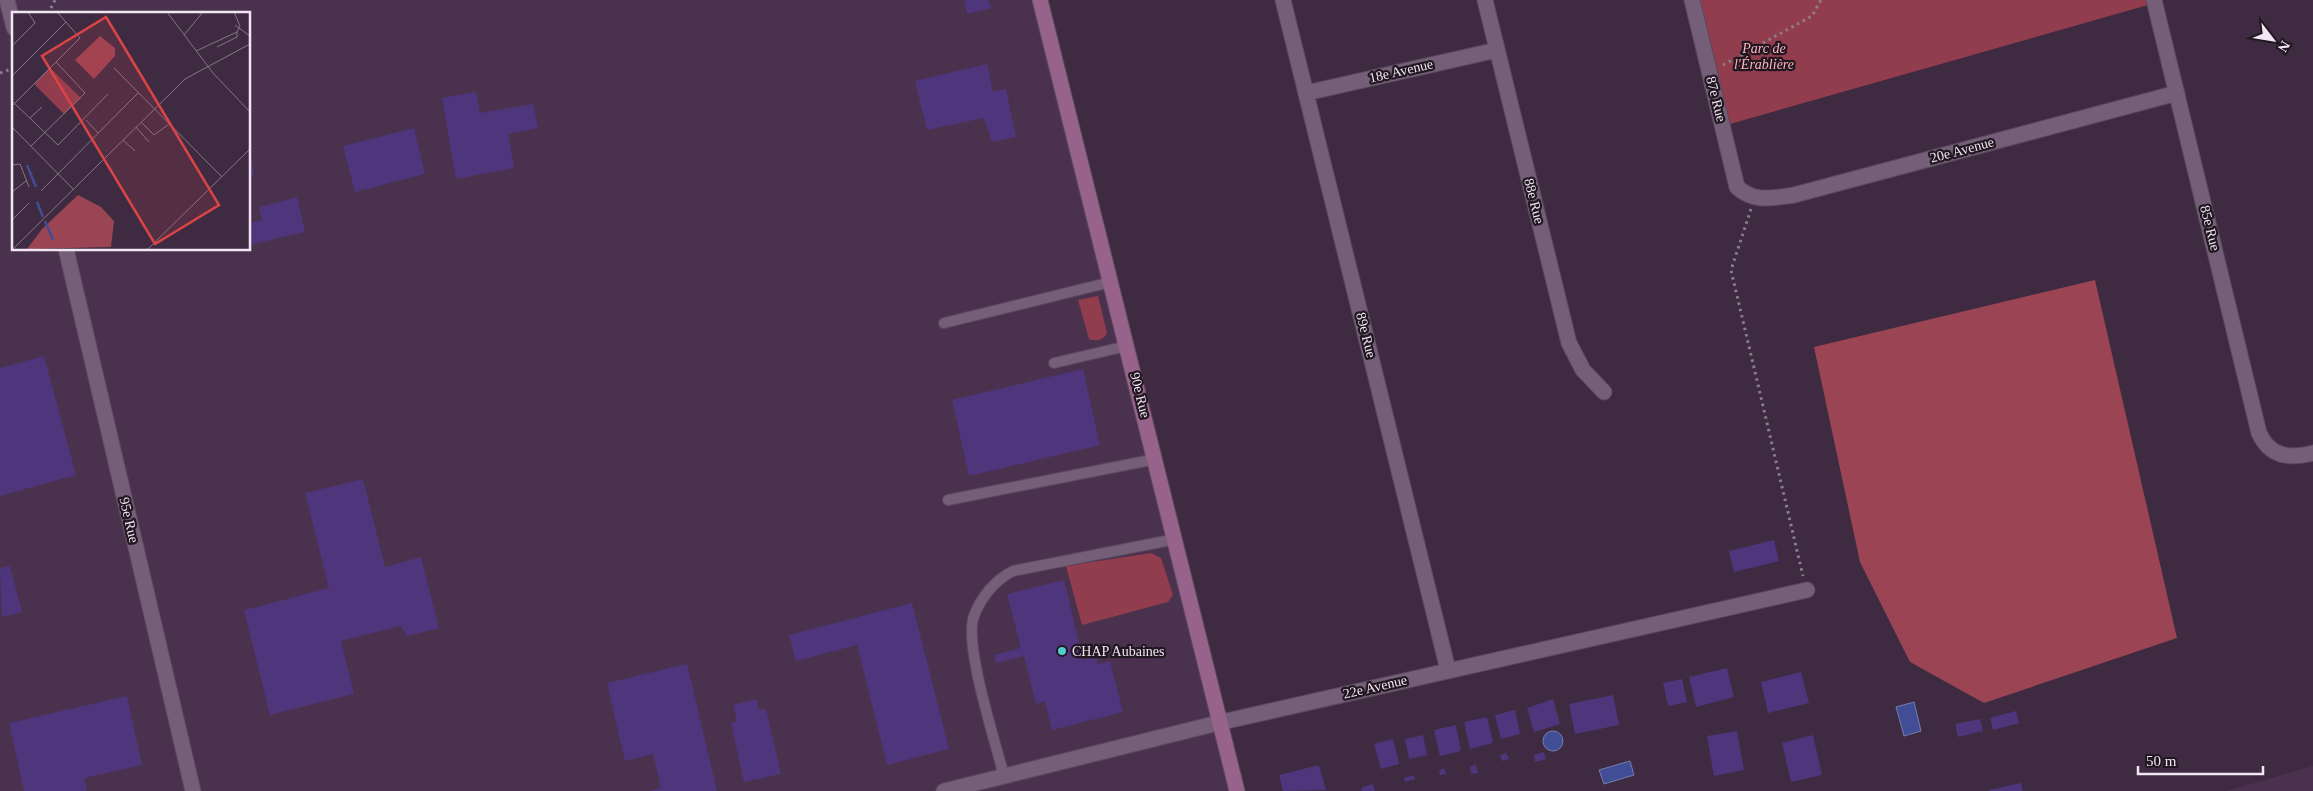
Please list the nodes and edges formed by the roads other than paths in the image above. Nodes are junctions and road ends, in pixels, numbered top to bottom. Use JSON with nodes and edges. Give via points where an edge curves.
{"nodes":[{"id":1,"x":7,"y":0,"type":"edge"},
{"id":2,"x":1040,"y":0,"type":"edge"},
{"id":3,"x":1282,"y":0,"type":"edge"},
{"id":4,"x":1485,"y":0,"type":"edge"},
{"id":5,"x":1692,"y":0,"type":"edge"},
{"id":6,"x":2154,"y":0,"type":"edge"},
{"id":7,"x":12,"y":20,"type":"edge"},
{"id":8,"x":1497,"y":50,"type":"junction"},
{"id":9,"x":1306,"y":93,"type":"junction"},
{"id":10,"x":2177,"y":93,"type":"junction"},
{"id":11,"x":1751,"y":196,"type":"joint"},
{"id":12,"x":66,"y":250,"type":"edge"},
{"id":13,"x":1111,"y":282,"type":"junction"},
{"id":14,"x":944,"y":323,"type":"dead end"},
{"id":15,"x":1127,"y":346,"type":"junction"},
{"id":16,"x":1054,"y":363,"type":"dead end"},
{"id":17,"x":1604,"y":392,"type":"dead end"},
{"id":18,"x":2313,"y":453,"type":"edge"},
{"id":19,"x":1156,"y":459,"type":"junction"},
{"id":20,"x":948,"y":500,"type":"dead end"},
{"id":21,"x":1176,"y":539,"type":"junction"},
{"id":22,"x":1807,"y":590,"type":"road end"},
{"id":23,"x":1448,"y":670,"type":"junction"},
{"id":24,"x":1222,"y":722,"type":"junction"},
{"id":25,"x":1004,"y":776,"type":"junction"},
{"id":26,"x":193,"y":791,"type":"edge"},
{"id":27,"x":944,"y":791,"type":"edge"},
{"id":28,"x":1238,"y":791,"type":"edge"}],
"edges":[{"from":1,"to":7,"type":"street"},
{"from":2,"to":13,"type":"street","name":"90e Rue"},
{"from":3,"to":9,"type":"street","name":"89e Rue"},
{"from":4,"to":8,"type":"street","name":"88e Rue"},
{"from":5,"to":11,"type":"street","name":"87e Rue","via":[[1737,187]]},
{"from":6,"to":10,"type":"street","name":"85e Rue"},
{"from":8,"to":9,"type":"street","name":"18e Avenue"},
{"from":8,"to":17,"type":"street","name":"88e Rue","via":[[1569,343],[1583,370]]},
{"from":9,"to":23,"type":"street","name":"89e Rue"},
{"from":10,"to":11,"type":"street","name":"20e Avenue","via":[[1794,195],[1767,199]]},
{"from":10,"to":18,"type":"street","name":"85e Rue","via":[[2259,432],[2265,446],[2273,451],[2290,456]]},
{"from":12,"to":26,"type":"street","name":"95e Rue"},
{"from":13,"to":14,"type":"lane"},
{"from":13,"to":15,"type":"street","name":"90e Rue"},
{"from":15,"to":16,"type":"lane"},
{"from":15,"to":19,"type":"street","name":"90e Rue"},
{"from":19,"to":20,"type":"lane"},
{"from":19,"to":21,"type":"street","name":"90e Rue"},
{"from":21,"to":24,"type":"street","name":"90e Rue"},
{"from":21,"to":25,"type":"lane","via":[[1013,571],[998,578],[973,616],[971,644]]},
{"from":22,"to":23,"type":"street","name":"22e Avenue"},
{"from":23,"to":24,"type":"street","name":"22e Avenue"},
{"from":24,"to":25,"type":"street","name":"22e Avenue"},
{"from":24,"to":28,"type":"street","name":"90e Rue"},
{"from":25,"to":27,"type":"street","name":"22e Avenue"}]}
